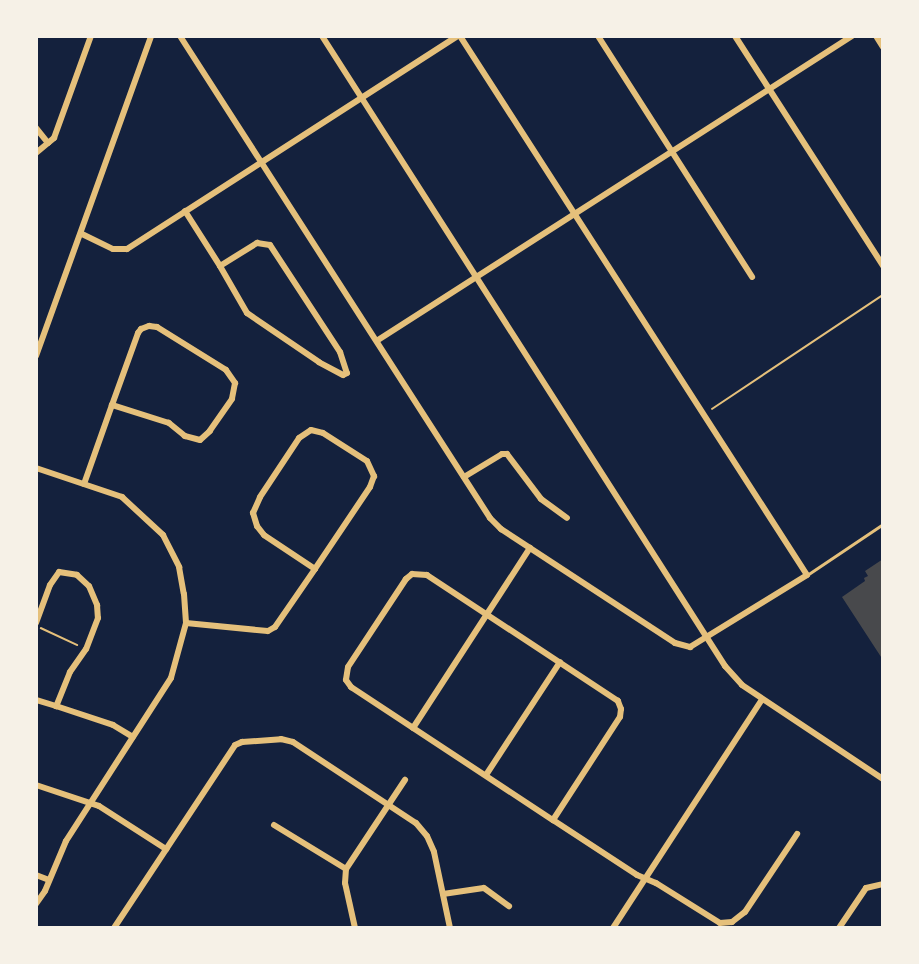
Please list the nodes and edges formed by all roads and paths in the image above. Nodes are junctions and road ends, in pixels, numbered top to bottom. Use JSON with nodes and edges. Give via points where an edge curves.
{"nodes":[{"id":1,"x":91,"y":36,"type":"edge"},
{"id":2,"x":151,"y":36,"type":"edge"},
{"id":3,"x":180,"y":36,"type":"edge"},
{"id":4,"x":322,"y":36,"type":"edge"},
{"id":5,"x":458,"y":36,"type":"edge"},
{"id":6,"x":598,"y":36,"type":"edge"},
{"id":7,"x":735,"y":36,"type":"edge"},
{"id":8,"x":852,"y":36,"type":"edge"},
{"id":9,"x":876,"y":36,"type":"edge"},
{"id":10,"x":883,"y":47,"type":"edge"},
{"id":11,"x":769,"y":89,"type":"junction"},
{"id":12,"x":362,"y":97,"type":"junction"},
{"id":13,"x":36,"y":128,"type":"edge"},
{"id":14,"x":48,"y":143,"type":"junction"},
{"id":15,"x":672,"y":152,"type":"junction"},
{"id":16,"x":36,"y":153,"type":"edge"},
{"id":17,"x":262,"y":162,"type":"junction"},
{"id":18,"x":185,"y":211,"type":"junction"},
{"id":19,"x":574,"y":214,"type":"junction"},
{"id":20,"x":82,"y":234,"type":"junction"},
{"id":21,"x":220,"y":266,"type":"junction"},
{"id":22,"x":883,"y":266,"type":"edge"},
{"id":23,"x":752,"y":277,"type":"dead end"},
{"id":24,"x":476,"y":278,"type":"junction"},
{"id":25,"x":883,"y":295,"type":"edge"},
{"id":26,"x":378,"y":340,"type":"junction"},
{"id":27,"x":36,"y":356,"type":"edge"},
{"id":28,"x":112,"y":405,"type":"junction"},
{"id":29,"x":703,"y":415,"type":"junction"},
{"id":30,"x":36,"y":468,"type":"edge"},
{"id":31,"x":464,"y":477,"type":"junction"},
{"id":32,"x":84,"y":484,"type":"junction"},
{"id":33,"x":567,"y":518,"type":"dead end"},
{"id":34,"x":883,"y":524,"type":"edge"},
{"id":35,"x":530,"y":548,"type":"junction"},
{"id":36,"x":315,"y":569,"type":"junction"},
{"id":37,"x":807,"y":575,"type":"junction"},
{"id":38,"x":487,"y":614,"type":"junction"},
{"id":39,"x":186,"y":623,"type":"junction"},
{"id":40,"x":36,"y":625,"type":"edge"},
{"id":41,"x":708,"y":638,"type":"junction"},
{"id":42,"x":86,"y":649,"type":"junction"},
{"id":43,"x":560,"y":663,"type":"junction"},
{"id":44,"x":762,"y":699,"type":"junction"},
{"id":45,"x":36,"y":700,"type":"edge"},
{"id":46,"x":56,"y":706,"type":"junction"},
{"id":47,"x":413,"y":728,"type":"junction"},
{"id":48,"x":133,"y":737,"type":"junction"},
{"id":49,"x":486,"y":775,"type":"junction"},
{"id":50,"x":883,"y":779,"type":"edge"},
{"id":51,"x":405,"y":780,"type":"dead end"},
{"id":52,"x":36,"y":785,"type":"edge"},
{"id":53,"x":90,"y":803,"type":"junction"},
{"id":54,"x":389,"y":804,"type":"junction"},
{"id":55,"x":554,"y":820,"type":"junction"},
{"id":56,"x":274,"y":825,"type":"dead end"},
{"id":57,"x":797,"y":834,"type":"dead end"},
{"id":58,"x":166,"y":849,"type":"junction"},
{"id":59,"x":346,"y":869,"type":"junction"},
{"id":60,"x":36,"y":875,"type":"edge"},
{"id":61,"x":645,"y":878,"type":"junction"},
{"id":62,"x":49,"y":880,"type":"junction"},
{"id":63,"x":883,"y":884,"type":"edge"},
{"id":64,"x":443,"y":894,"type":"junction"},
{"id":65,"x":36,"y":904,"type":"edge"},
{"id":66,"x":508,"y":906,"type":"dead end"},
{"id":67,"x":114,"y":928,"type":"edge"},
{"id":68,"x":355,"y":928,"type":"edge"},
{"id":69,"x":450,"y":928,"type":"edge"},
{"id":70,"x":613,"y":928,"type":"edge"},
{"id":71,"x":838,"y":928,"type":"edge"}],
"edges":[{"from":1,"to":14,"type":"street","via":[[57,132]]},
{"from":2,"to":20,"type":"street"},
{"from":3,"to":17,"type":"street"},
{"from":4,"to":12,"type":"street"},
{"from":5,"to":12,"type":"street"},
{"from":5,"to":19,"type":"street"},
{"from":6,"to":15,"type":"street"},
{"from":7,"to":11,"type":"street"},
{"from":8,"to":11,"type":"street"},
{"from":9,"to":10,"type":"street"},
{"from":11,"to":15,"type":"street"},
{"from":11,"to":22,"type":"street"},
{"from":12,"to":17,"type":"street"},
{"from":12,"to":24,"type":"street"},
{"from":13,"to":14,"type":"street"},
{"from":14,"to":16,"type":"street"},
{"from":15,"to":19,"type":"street"},
{"from":15,"to":23,"type":"street"},
{"from":17,"to":18,"type":"street"},
{"from":17,"to":26,"type":"street"},
{"from":18,"to":20,"type":"street","via":[[123,250]]},
{"from":18,"to":21,"type":"street"},
{"from":19,"to":24,"type":"street"},
{"from":19,"to":29,"type":"street"},
{"from":20,"to":27,"type":"street"},
{"from":21,"to":21,"type":"street","via":[[257,243],[270,245],[340,352],[347,374],[319,362],[246,313]]},
{"from":24,"to":26,"type":"street"},
{"from":24,"to":41,"type":"street"},
{"from":25,"to":29,"type":"path"},
{"from":26,"to":31,"type":"street"},
{"from":28,"to":28,"type":"street","via":[[138,333],[149,326],[157,327],[226,370],[235,383],[232,399],[200,440],[185,436],[169,423]]},
{"from":28,"to":32,"type":"street"},
{"from":29,"to":37,"type":"street"},
{"from":30,"to":32,"type":"street"},
{"from":31,"to":33,"type":"street","via":[[507,454],[541,499]]},
{"from":31,"to":35,"type":"street","via":[[490,518]]},
{"from":32,"to":39,"type":"street","via":[[122,497],[163,535],[178,567]]},
{"from":34,"to":37,"type":"lane"},
{"from":35,"to":38,"type":"street"},
{"from":35,"to":41,"type":"street","via":[[675,643],[690,647]]},
{"from":36,"to":36,"type":"street","via":[[370,488],[374,476],[367,461],[311,430],[299,438],[253,513],[264,535]]},
{"from":36,"to":39,"type":"street","via":[[275,627],[268,631]]},
{"from":37,"to":41,"type":"street"},
{"from":38,"to":43,"type":"street"},
{"from":38,"to":47,"type":"street"},
{"from":38,"to":47,"type":"street","via":[[427,575],[412,574],[354,657],[346,672],[348,685]]},
{"from":39,"to":48,"type":"street","via":[[171,678]]},
{"from":40,"to":42,"type":"path"},
{"from":40,"to":42,"type":"street","via":[[50,585],[59,572],[77,575],[90,586],[98,605],[98,618]]},
{"from":41,"to":44,"type":"street","via":[[736,681]]},
{"from":42,"to":46,"type":"street","via":[[70,672]]},
{"from":43,"to":49,"type":"street"},
{"from":43,"to":55,"type":"street","via":[[614,698],[621,712]]},
{"from":44,"to":50,"type":"street"},
{"from":44,"to":61,"type":"street"},
{"from":45,"to":46,"type":"street"},
{"from":46,"to":48,"type":"street","via":[[114,724]]},
{"from":47,"to":49,"type":"street"},
{"from":48,"to":53,"type":"street"},
{"from":49,"to":55,"type":"street"},
{"from":51,"to":54,"type":"street"},
{"from":52,"to":53,"type":"street"},
{"from":53,"to":58,"type":"street"},
{"from":53,"to":62,"type":"street","via":[[66,841]]},
{"from":54,"to":58,"type":"street","via":[[290,740],[242,741],[232,748]]},
{"from":54,"to":59,"type":"street"},
{"from":54,"to":64,"type":"street","via":[[427,836]]},
{"from":55,"to":61,"type":"street"},
{"from":56,"to":59,"type":"street"},
{"from":57,"to":61,"type":"street","via":[[745,912],[732,922],[714,921]]},
{"from":58,"to":67,"type":"street"},
{"from":59,"to":68,"type":"street","via":[[345,883]]},
{"from":60,"to":62,"type":"street"},
{"from":61,"to":70,"type":"street"},
{"from":62,"to":65,"type":"street"},
{"from":63,"to":71,"type":"street","via":[[866,888]]},
{"from":64,"to":66,"type":"street","via":[[484,888]]},
{"from":64,"to":69,"type":"street"}]}
